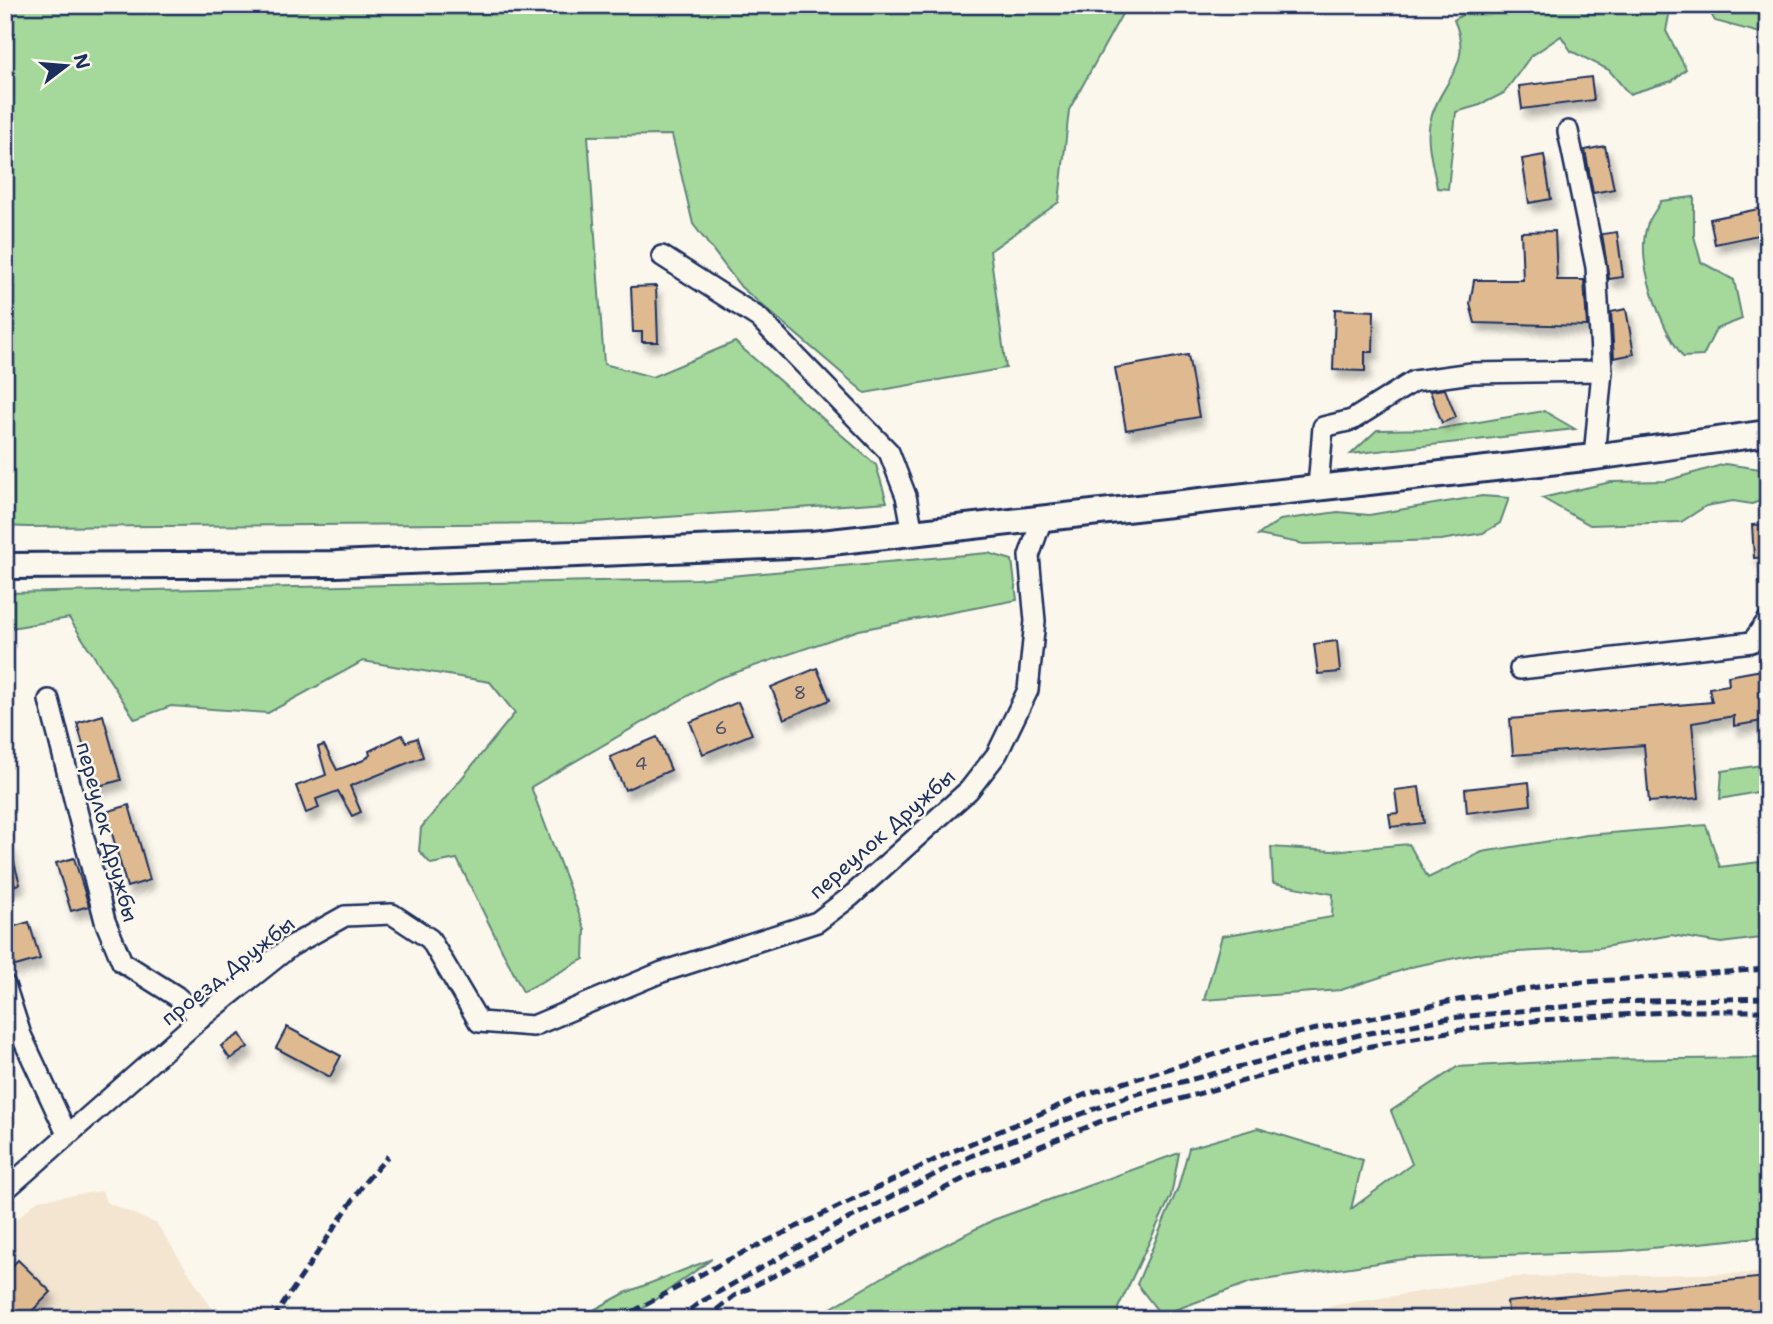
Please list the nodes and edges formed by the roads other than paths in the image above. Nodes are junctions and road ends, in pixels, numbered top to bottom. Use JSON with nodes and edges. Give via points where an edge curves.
{"nodes":[{"id":1,"x":1568,"y":131,"type":"dead end"},
{"id":2,"x":662,"y":256,"type":"dead end"},
{"id":3,"x":1601,"y":371,"type":"junction"},
{"id":4,"x":1768,"y":433,"type":"edge"},
{"id":5,"x":1594,"y":457,"type":"junction"},
{"id":6,"x":1318,"y":487,"type":"junction"},
{"id":7,"x":1042,"y":519,"type":"junction"},
{"id":8,"x":913,"y":533,"type":"junction"},
{"id":9,"x":5,"y":566,"type":"edge"},
{"id":10,"x":1768,"y":620,"type":"edge"},
{"id":11,"x":1520,"y":669,"type":"dead end"},
{"id":12,"x":49,"y":700,"type":"dead end"},
{"id":13,"x":456,"y":981,"type":"joint"},
{"id":14,"x":5,"y":985,"type":"edge"},
{"id":15,"x":201,"y":1018,"type":"junction"},
{"id":16,"x":67,"y":1134,"type":"junction"},
{"id":17,"x":5,"y":1190,"type":"edge"}],
"edges":[{"from":1,"to":3,"type":"street","via":[[1596,267]]},
{"from":2,"to":8,"type":"street","via":[[759,318],[889,453],[906,496]]},
{"from":3,"to":5,"type":"street"},
{"from":3,"to":6,"type":"street","via":[[1472,373],[1414,380],[1352,420],[1323,427]]},
{"from":4,"to":5,"type":"main road"},
{"from":5,"to":6,"type":"main road"},
{"from":6,"to":7,"type":"main road"},
{"from":7,"to":8,"type":"main road"},
{"from":7,"to":13,"type":"street","name":"переулок Дружбы","via":[[1029,556],[1035,621],[1028,690],[997,754],[969,790],[850,897],[817,922],[662,972],[533,1026],[479,1022]]},
{"from":8,"to":9,"type":"main road","via":[[813,544],[613,555],[336,564]]},
{"from":10,"to":11,"type":"street","via":[[1752,642]]},
{"from":12,"to":15,"type":"street","name":"переулок Дружбы","via":[[104,921],[122,962]]},
{"from":13,"to":15,"type":"street","name":"проезд Дружбы","via":[[430,939],[393,914],[345,916],[292,946]]},
{"from":14,"to":16,"type":"street","via":[[21,1035]]},
{"from":15,"to":16,"type":"street","name":"проезд Дружбы"},
{"from":16,"to":17,"type":"street","name":"проезд Дружбы"}]}
